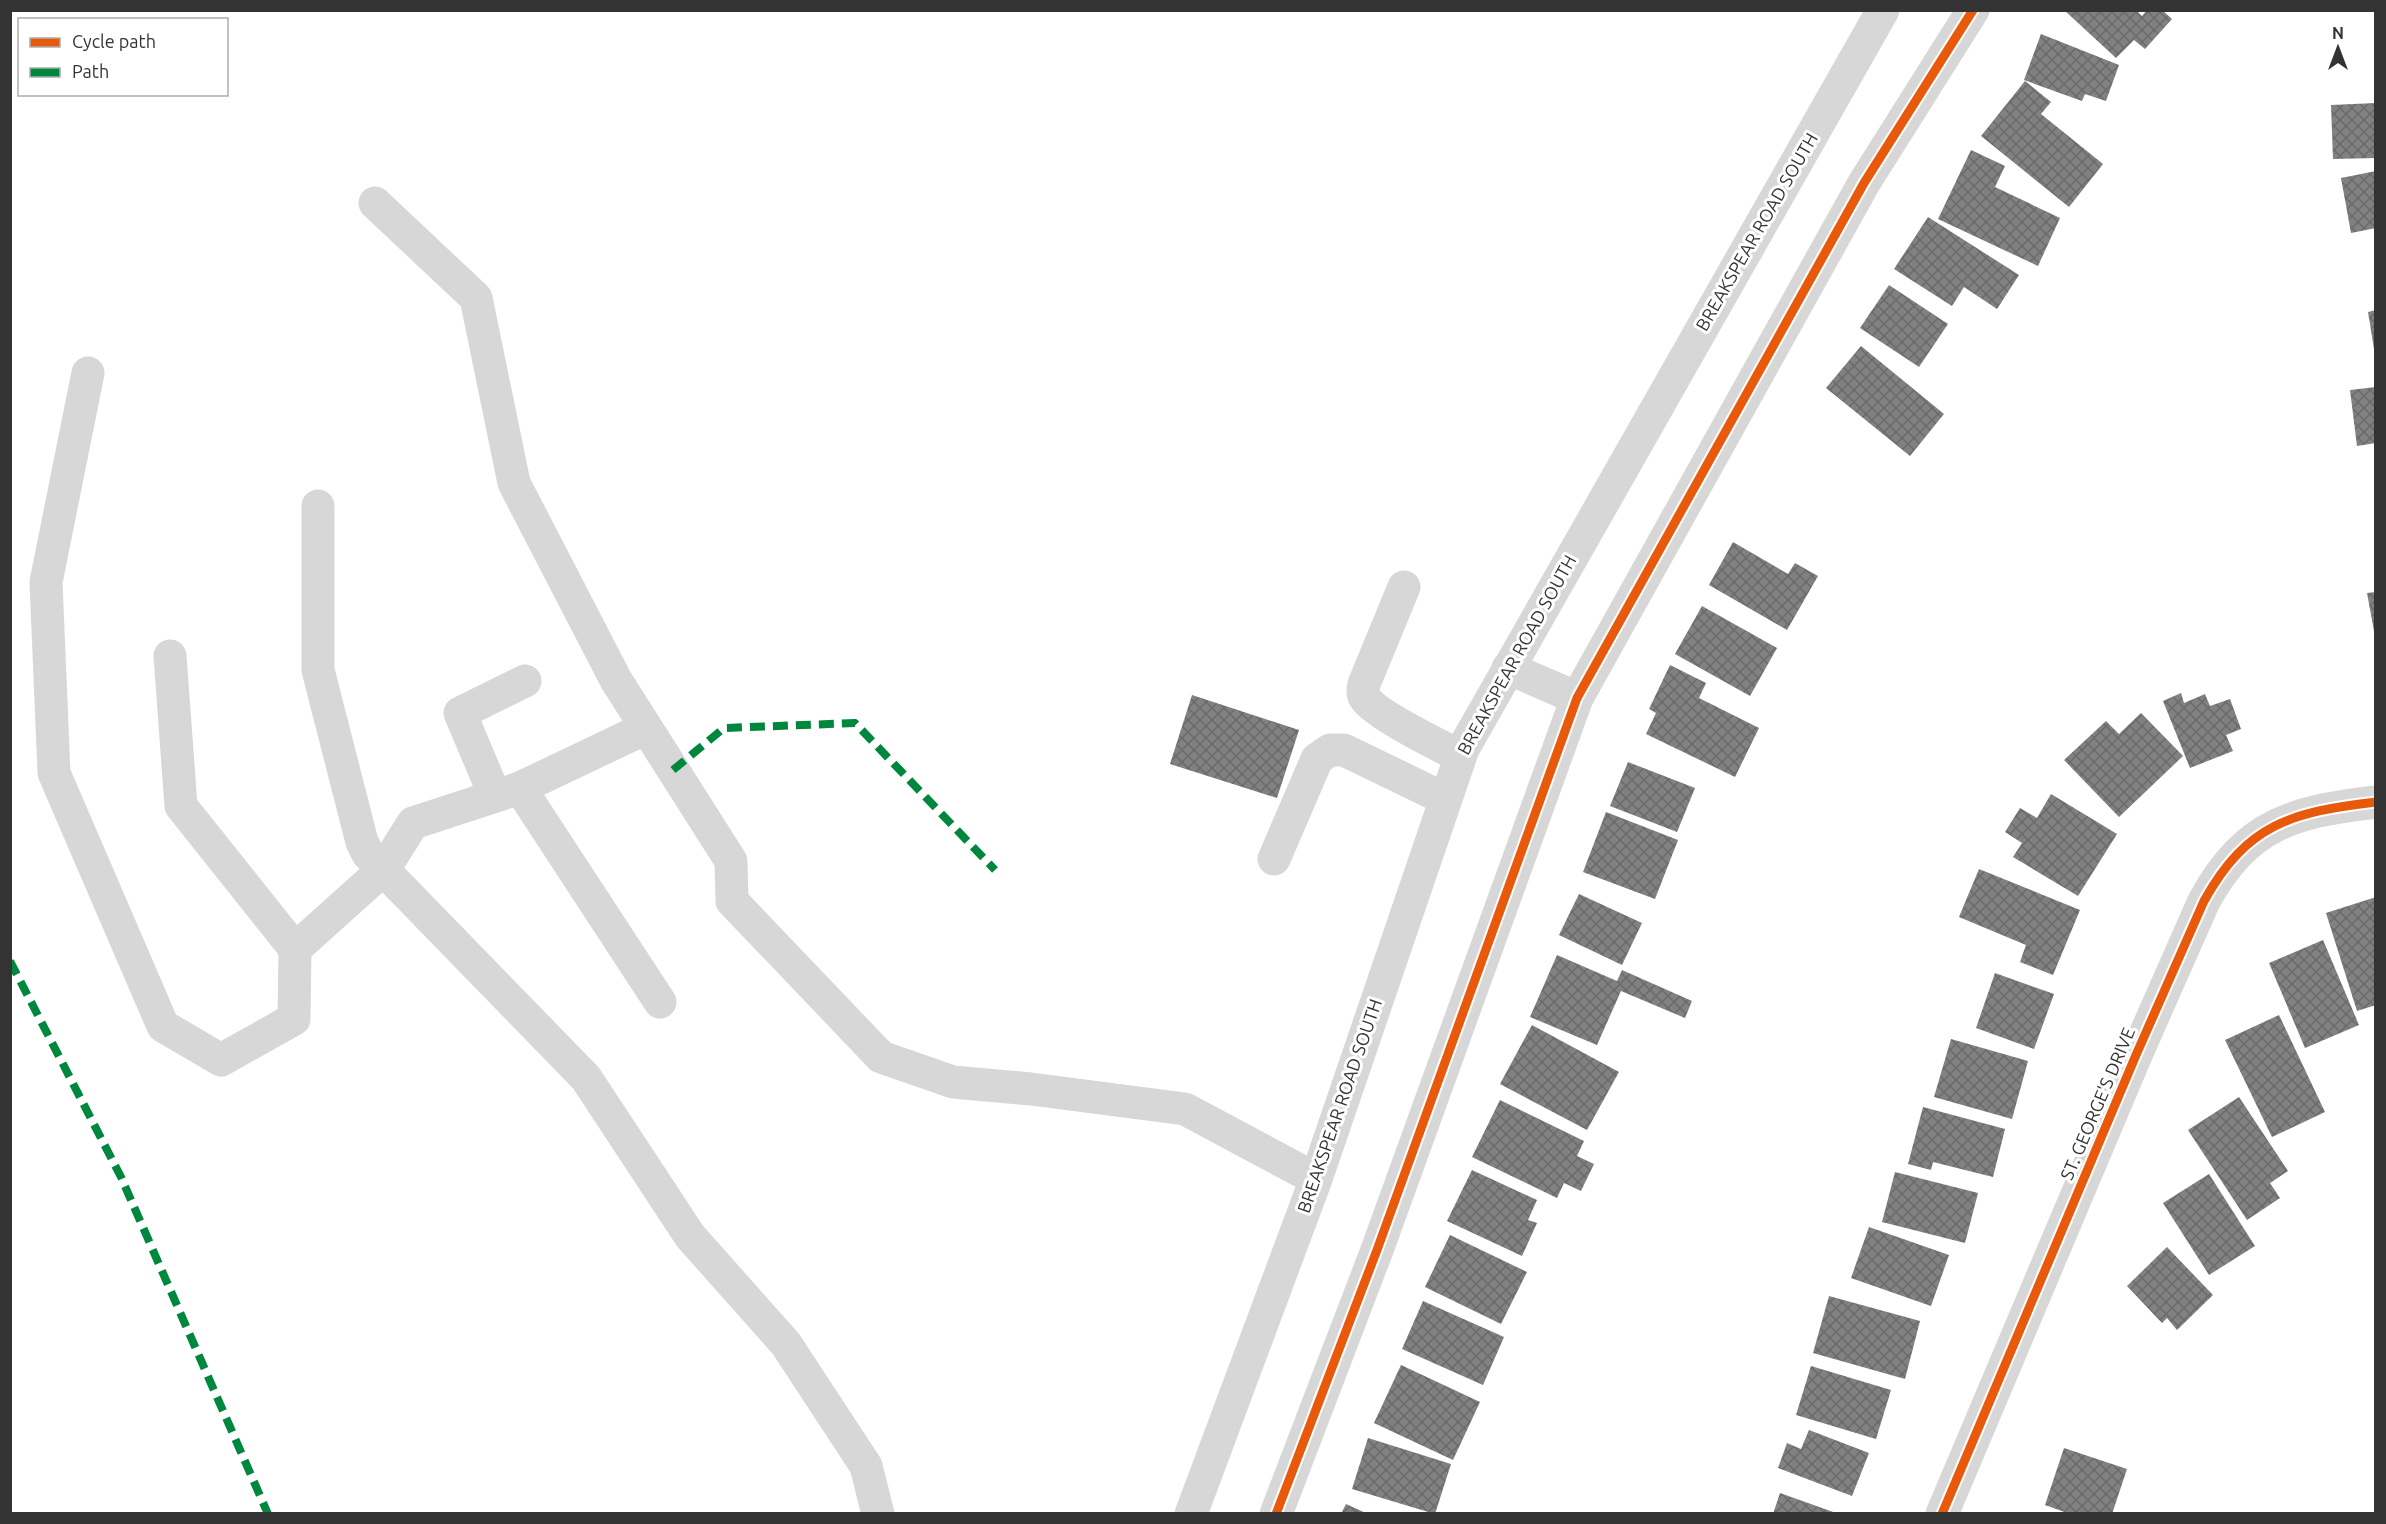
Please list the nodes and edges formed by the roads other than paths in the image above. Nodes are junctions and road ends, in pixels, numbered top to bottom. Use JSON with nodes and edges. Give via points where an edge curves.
{"nodes":[{"id":1,"x":1883,"y":10,"type":"edge"},
{"id":2,"x":1973,"y":10,"type":"edge"},
{"id":3,"x":375,"y":203,"type":"dead end"},
{"id":4,"x":88,"y":373,"type":"dead end"},
{"id":5,"x":318,"y":507,"type":"dead end"},
{"id":6,"x":1404,"y":587,"type":"dead end"},
{"id":7,"x":170,"y":656,"type":"dead end"},
{"id":8,"x":1508,"y":668,"type":"junction"},
{"id":9,"x":525,"y":681,"type":"dead end"},
{"id":10,"x":1577,"y":698,"type":"junction"},
{"id":11,"x":646,"y":728,"type":"junction"},
{"id":12,"x":1460,"y":756,"type":"junction"},
{"id":13,"x":507,"y":792,"type":"junction"},
{"id":14,"x":1445,"y":800,"type":"junction"},
{"id":15,"x":2376,"y":802,"type":"edge"},
{"id":16,"x":1274,"y":859,"type":"dead end"},
{"id":17,"x":384,"y":869,"type":"junction"},
{"id":18,"x":295,"y":949,"type":"junction"},
{"id":19,"x":660,"y":1002,"type":"dead end"},
{"id":20,"x":1316,"y":1179,"type":"junction"},
{"id":21,"x":878,"y":1514,"type":"edge"},
{"id":22,"x":1191,"y":1514,"type":"edge"},
{"id":23,"x":1276,"y":1514,"type":"edge"},
{"id":24,"x":1942,"y":1514,"type":"edge"}],
"edges":[{"from":1,"to":8,"type":"street","name":"BREAKSPEAR ROAD SOUTH"},
{"from":2,"to":10,"type":"street","via":[[1864,183]]},
{"from":3,"to":11,"type":"street","via":[[476,298],[514,483],[616,680]]},
{"from":4,"to":18,"type":"street","via":[[46,582],[54,773],[163,1026],[221,1060],[294,1019]]},
{"from":5,"to":17,"type":"street","via":[[318,670],[362,842]]},
{"from":6,"to":12,"type":"street","via":[[1362,691],[1388,716]]},
{"from":7,"to":18,"type":"street","via":[[181,806]]},
{"from":8,"to":10,"type":"street"},
{"from":8,"to":12,"type":"street","name":"BREAKSPEAR ROAD SOUTH"},
{"from":9,"to":13,"type":"street","via":[[460,713]]},
{"from":10,"to":23,"type":"street","via":[[1377,1250]]},
{"from":11,"to":13,"type":"street"},
{"from":11,"to":20,"type":"street","via":[[731,861],[732,901],[881,1057],[953,1082],[1185,1110]]},
{"from":12,"to":14,"type":"street","name":"BREAKSPEAR ROAD SOUTH"},
{"from":13,"to":17,"type":"street","via":[[413,823]]},
{"from":13,"to":19,"type":"street"},
{"from":14,"to":16,"type":"street","via":[[1344,750],[1330,750],[1317,759]]},
{"from":14,"to":20,"type":"street","name":"BREAKSPEAR ROAD SOUTH"},
{"from":15,"to":24,"type":"street","name":"ST. GEORGE'S DRIVE","via":[[2312,812],[2277,824],[2253,839],[2217,878],[2136,1055]]},
{"from":17,"to":18,"type":"street"},
{"from":17,"to":21,"type":"street","via":[[586,1078],[690,1236],[786,1344],[866,1466]]},
{"from":20,"to":22,"type":"street","name":"BREAKSPEAR ROAD SOUTH"}]}
